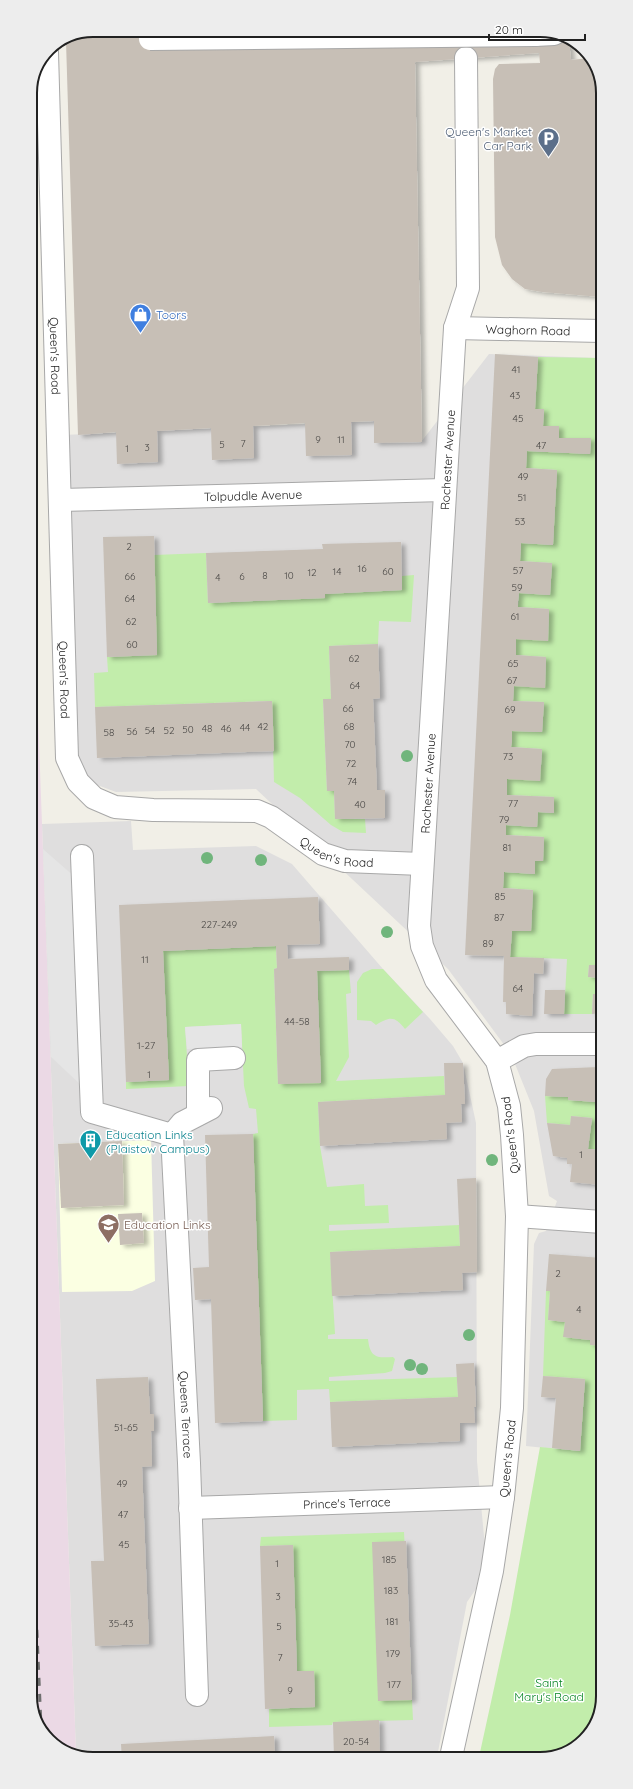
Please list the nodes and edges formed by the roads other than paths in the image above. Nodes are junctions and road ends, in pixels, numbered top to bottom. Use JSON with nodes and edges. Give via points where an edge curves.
{"nodes":[{"id":1,"x":387,"y":37,"type":"edge"},
{"id":2,"x":150,"y":40,"type":"dead end"},
{"id":3,"x":466,"y":58,"type":"dead end"},
{"id":4,"x":47,"y":60,"type":"edge"},
{"id":5,"x":455,"y":328,"type":"junction"},
{"id":6,"x":596,"y":331,"type":"edge"},
{"id":7,"x":444,"y":490,"type":"junction"},
{"id":8,"x":61,"y":500,"type":"junction"},
{"id":9,"x":82,"y":856,"type":"dead end"},
{"id":10,"x":422,"y":864,"type":"junction"},
{"id":11,"x":596,"y":1044,"type":"edge"},
{"id":12,"x":234,"y":1058,"type":"dead end"},
{"id":13,"x":497,"y":1061,"type":"junction"},
{"id":14,"x":172,"y":1135,"type":"junction"},
{"id":15,"x":517,"y":1216,"type":"junction"},
{"id":16,"x":596,"y":1222,"type":"edge"},
{"id":17,"x":503,"y":1497,"type":"junction"},
{"id":18,"x":190,"y":1508,"type":"junction"},
{"id":19,"x":197,"y":1695,"type":"dead end"},
{"id":20,"x":452,"y":1752,"type":"edge"}],
"edges":[{"from":1,"to":2,"type":"street","bridge":true},
{"from":3,"to":5,"type":"street","name":"Rochester Avenue","via":[[468,288]]},
{"from":4,"to":8,"type":"street","name":"Queen's Road"},
{"from":5,"to":6,"type":"street","name":"Waghorn Road"},
{"from":5,"to":7,"type":"street","name":"Rochester Avenue"},
{"from":7,"to":8,"type":"street","name":"Tolpuddle Avenue"},
{"from":7,"to":10,"type":"street","name":"Rochester Avenue","via":[[435,678]]},
{"from":8,"to":10,"type":"street","name":"Queen's Road","via":[[67,758],[78,782],[94,798],[115,807],[257,811],[271,817],[323,854],[345,861]]},
{"from":9,"to":14,"type":"street","via":[[92,1112]]},
{"from":10,"to":13,"type":"street","name":"Queen's Road","via":[[419,926],[428,964],[436,980]]},
{"from":11,"to":13,"type":"street","via":[[524,1046]]},
{"from":12,"to":14,"type":"street","via":[[198,1060],[204,1111],[182,1123]]},
{"from":13,"to":15,"type":"street","name":"Queen's Road","via":[[511,1121]]},
{"from":14,"to":18,"type":"street","name":"Queens Terrace"},
{"from":15,"to":16,"type":"street"},
{"from":15,"to":17,"type":"street","name":"Queen's Road","via":[[512,1408]]},
{"from":17,"to":18,"type":"street","name":"Prince's Terrace"},
{"from":17,"to":20,"type":"street","name":"Queen's Road","via":[[492,1571]]},
{"from":18,"to":19,"type":"street","name":"Queens Terrace"}]}
